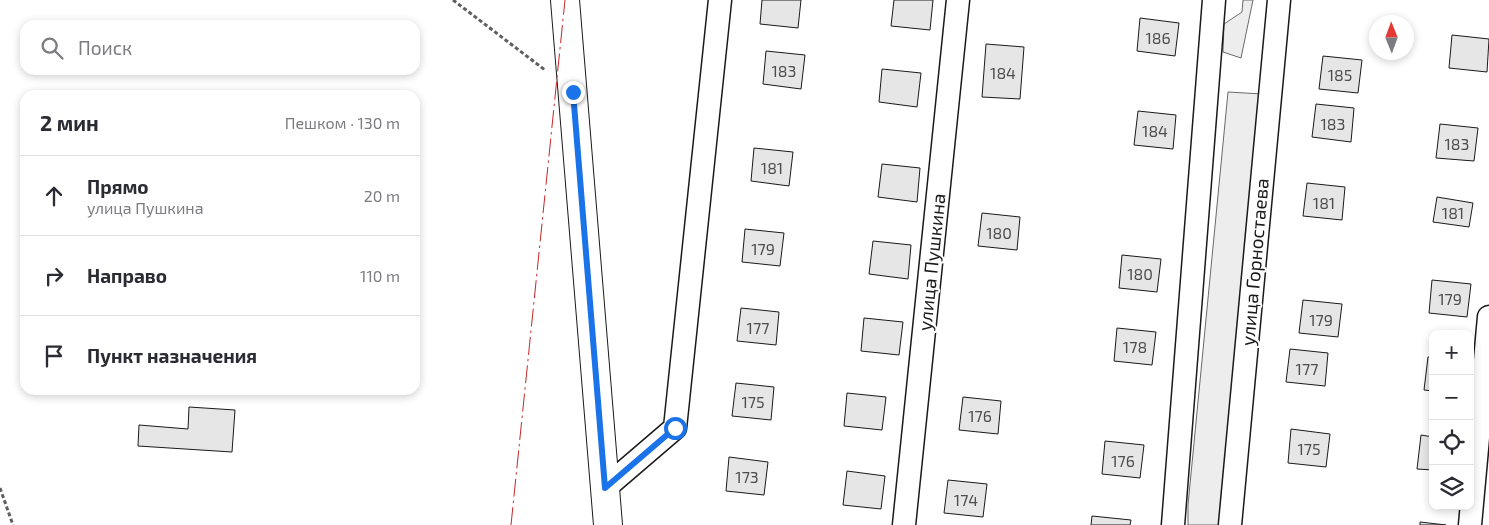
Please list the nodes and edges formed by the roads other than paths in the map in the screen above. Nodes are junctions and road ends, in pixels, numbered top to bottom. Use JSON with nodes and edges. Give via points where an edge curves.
{"nodes":[{"id":1,"x":565,"y":0,"type":"edge"},
{"id":2,"x":720,"y":0,"type":"edge"},
{"id":3,"x":958,"y":0,"type":"edge"},
{"id":4,"x":1214,"y":0,"type":"edge"},
{"id":5,"x":1279,"y":0,"type":"edge"},
{"id":6,"x":1489,"y":317,"type":"edge"},
{"id":7,"x":605,"y":488,"type":"junction"},
{"id":8,"x":608,"y":525,"type":"edge"},
{"id":9,"x":904,"y":525,"type":"edge"},
{"id":10,"x":1173,"y":525,"type":"edge"},
{"id":11,"x":1230,"y":525,"type":"edge"},
{"id":12,"x":1470,"y":525,"type":"edge"}],
"edges":[{"from":1,"to":7,"type":"main road"},
{"from":2,"to":7,"type":"street","via":[[675,428]]},
{"from":3,"to":9,"type":"street","name":"улица Пушкина"},
{"from":4,"to":10,"type":"street"},
{"from":5,"to":11,"type":"street","name":"улица Горностаева"},
{"from":6,"to":12,"type":"street"},
{"from":7,"to":8,"type":"main road"}]}
